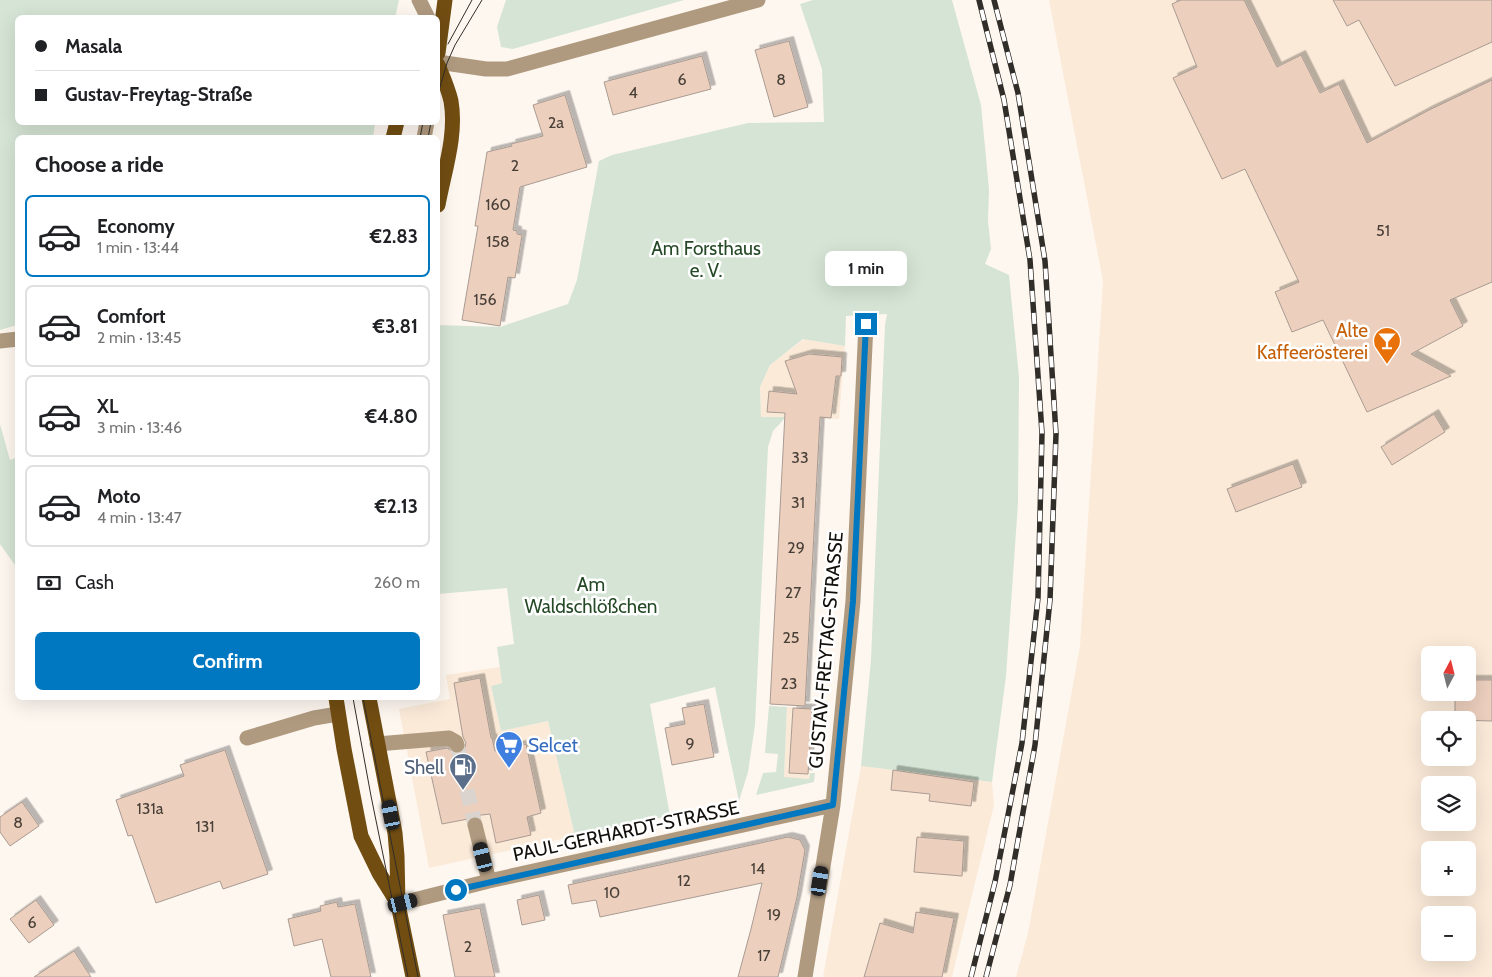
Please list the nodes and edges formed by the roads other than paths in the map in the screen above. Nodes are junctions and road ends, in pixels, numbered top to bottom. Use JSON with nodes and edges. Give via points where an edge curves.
{"nodes":[{"id":1,"x":419,"y":0,"type":"edge"},
{"id":2,"x":446,"y":0,"type":"edge"},
{"id":3,"x":758,"y":0,"type":"edge"},
{"id":4,"x":426,"y":15,"type":"edge"},
{"id":5,"x":440,"y":32,"type":"edge"},
{"id":6,"x":440,"y":63,"type":"edge"},
{"id":7,"x":440,"y":68,"type":"edge"},
{"id":8,"x":440,"y":195,"type":"edge"},
{"id":9,"x":866,"y":324,"type":"dead end"},
{"id":10,"x":15,"y":339,"type":"edge"},
{"id":11,"x":0,"y":342,"type":"edge"},
{"id":12,"x":336,"y":700,"type":"edge"},
{"id":13,"x":369,"y":700,"type":"edge"},
{"id":14,"x":338,"y":714,"type":"junction"},
{"id":15,"x":247,"y":738,"type":"dead end"},
{"id":16,"x":377,"y":744,"type":"junction"},
{"id":17,"x":457,"y":745,"type":"dead end"},
{"id":18,"x":833,"y":805,"type":"junction"},
{"id":19,"x":475,"y":825,"type":"tunnel mouth"},
{"id":20,"x":489,"y":881,"type":"junction"},
{"id":21,"x":398,"y":904,"type":"junction"},
{"id":22,"x":413,"y":977,"type":"edge"},
{"id":23,"x":804,"y":977,"type":"edge"}],
"edges":[{"from":1,"to":4,"type":"street"},
{"from":2,"to":5,"type":"main road"},
{"from":3,"to":6,"type":"street","via":[[507,69]]},
{"from":7,"to":8,"type":"main road","via":[[451,102],[452,135]]},
{"from":9,"to":18,"type":"street","name":"GUSTAV-FREYTAG-STRASSE","via":[[853,601]]},
{"from":10,"to":11,"type":"street"},
{"from":12,"to":14,"type":"main road"},
{"from":13,"to":16,"type":"main road"},
{"from":14,"to":15,"type":"street"},
{"from":14,"to":21,"type":"main road","via":[[361,836]]},
{"from":16,"to":17,"type":"street","via":[[449,738]]},
{"from":16,"to":21,"type":"main road","via":[[395,833]]},
{"from":18,"to":20,"type":"street","name":"PAUL-GERHARDT-STRASSE"},
{"from":18,"to":23,"type":"street","name":"GUSTAV-FREYTAG-STRASSE"},
{"from":19,"to":20,"type":"street"},
{"from":20,"to":21,"type":"street","name":"PAUL-GERHARDT-STRASSE"},
{"from":21,"to":22,"type":"main road"}]}
